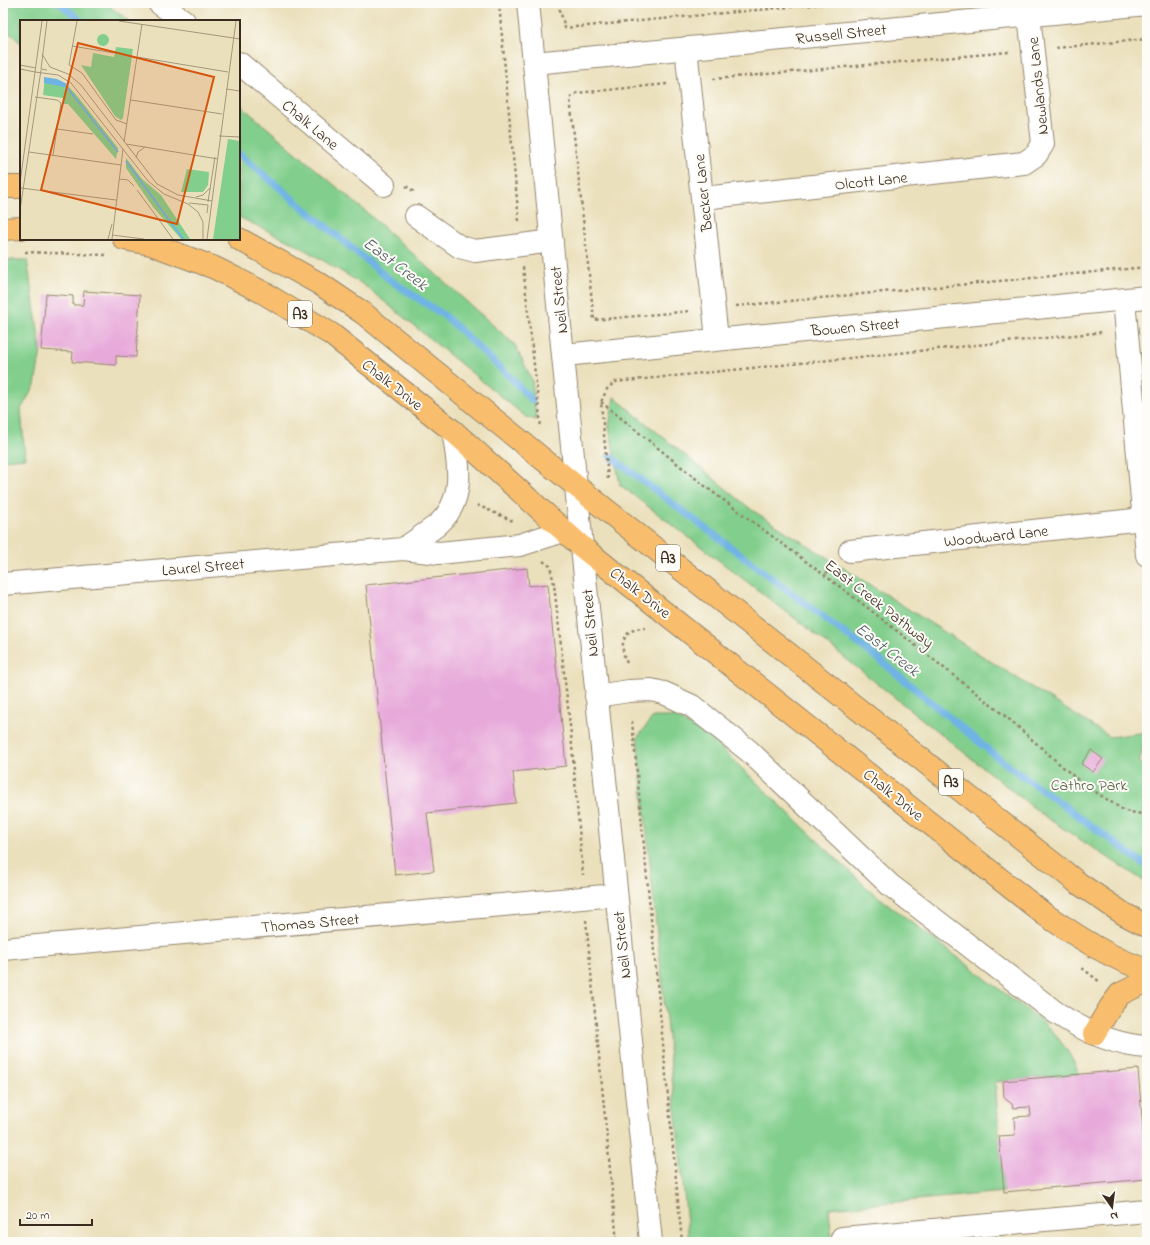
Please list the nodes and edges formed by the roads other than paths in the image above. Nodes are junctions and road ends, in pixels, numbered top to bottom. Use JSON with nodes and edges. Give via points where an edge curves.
{"nodes":[{"id":1,"x":159,"y":3,"type":"edge"},
{"id":2,"x":528,"y":3,"type":"edge"},
{"id":3,"x":1147,"y":4,"type":"edge"},
{"id":4,"x":1086,"y":6,"type":"edge"},
{"id":5,"x":1147,"y":10,"type":"edge"},
{"id":6,"x":1029,"y":15,"type":"junction"},
{"id":7,"x":183,"y":20,"type":"edge"},
{"id":8,"x":686,"y":48,"type":"junction"},
{"id":9,"x":534,"y":63,"type":"junction"},
{"id":10,"x":240,"y":64,"type":"edge"},
{"id":11,"x":1036,"y":155,"type":"joint"},
{"id":12,"x":384,"y":185,"type":"dead end"},
{"id":13,"x":3,"y":187,"type":"edge"},
{"id":14,"x":20,"y":187,"type":"edge"},
{"id":15,"x":703,"y":198,"type":"junction"},
{"id":16,"x":416,"y":216,"type":"dead end"},
{"id":17,"x":20,"y":228,"type":"edge"},
{"id":18,"x":3,"y":229,"type":"edge"},
{"id":19,"x":240,"y":240,"type":"edge"},
{"id":20,"x":552,"y":241,"type":"junction"},
{"id":21,"x":117,"y":247,"type":"edge"},
{"id":22,"x":1147,"y":297,"type":"edge"},
{"id":23,"x":1124,"y":300,"type":"junction"},
{"id":24,"x":717,"y":339,"type":"junction"},
{"id":25,"x":564,"y":355,"type":"junction"},
{"id":26,"x":453,"y":431,"type":"junction"},
{"id":27,"x":576,"y":486,"type":"junction"},
{"id":28,"x":1144,"y":519,"type":"junction"},
{"id":29,"x":563,"y":531,"type":"junction"},
{"id":30,"x":582,"y":547,"type":"junction"},
{"id":31,"x":403,"y":549,"type":"junction"},
{"id":32,"x":850,"y":551,"type":"dead end"},
{"id":33,"x":1147,"y":555,"type":"edge"},
{"id":34,"x":3,"y":584,"type":"edge"},
{"id":35,"x":596,"y":696,"type":"junction"},
{"id":36,"x":616,"y":895,"type":"junction"},
{"id":37,"x":1147,"y":926,"type":"edge"},
{"id":38,"x":3,"y":949,"type":"edge"},
{"id":39,"x":1147,"y":970,"type":"edge"},
{"id":40,"x":1147,"y":981,"type":"edge"},
{"id":41,"x":1094,"y":1034,"type":"junction"},
{"id":42,"x":1147,"y":1047,"type":"edge"},
{"id":43,"x":1147,"y":1211,"type":"edge"},
{"id":44,"x":842,"y":1238,"type":"dead end"},
{"id":45,"x":652,"y":1242,"type":"edge"}],
"edges":[{"from":1,"to":7,"type":"street"},
{"from":2,"to":9,"type":"street","name":"Neil Street"},
{"from":3,"to":4,"type":"street","name":"Russell Street"},
{"from":3,"to":5,"type":"street"},
{"from":4,"to":6,"type":"street","name":"Russell Street"},
{"from":6,"to":8,"type":"street","name":"Russell Street"},
{"from":6,"to":11,"type":"street","name":"Newlands Lane","via":[[1043,144]]},
{"from":8,"to":9,"type":"street","name":"Russell Street"},
{"from":8,"to":15,"type":"street","name":"Becker Lane"},
{"from":9,"to":20,"type":"street","name":"Neil Street"},
{"from":10,"to":12,"type":"street","name":"Chalk Lane"},
{"from":11,"to":15,"type":"street","name":"Olcott Lane","via":[[1024,163]]},
{"from":13,"to":14,"type":"highway"},
{"from":15,"to":24,"type":"street","name":"Becker Lane"},
{"from":16,"to":20,"type":"street","via":[[460,247],[467,249],[482,250]]},
{"from":17,"to":18,"type":"highway"},
{"from":19,"to":27,"type":"highway","number":"A3","via":[[320,284],[363,313]]},
{"from":20,"to":25,"type":"street","name":"Neil Street"},
{"from":21,"to":26,"type":"highway","name":"Chalk Drive","number":"A3","via":[[151,244],[215,268],[297,312],[332,334]]},
{"from":22,"to":23,"type":"street","name":"Bowen Street"},
{"from":23,"to":24,"type":"street","name":"Bowen Street"},
{"from":23,"to":28,"type":"street"},
{"from":24,"to":25,"type":"street","name":"Bowen Street"},
{"from":25,"to":27,"type":"street","name":"Neil Street"},
{"from":26,"to":29,"type":"highway","name":"Chalk Drive","number":"A3"},
{"from":26,"to":31,"type":"street","via":[[458,470],[456,497],[437,525]]},
{"from":27,"to":30,"type":"street","name":"Neil Street"},
{"from":27,"to":37,"type":"highway","number":"A3","via":[[1078,883]]},
{"from":28,"to":32,"type":"street","name":"Woodward Lane"},
{"from":28,"to":33,"type":"street"},
{"from":29,"to":30,"type":"highway","name":"Chalk Drive","number":"A3"},
{"from":29,"to":31,"type":"street","name":"Laurel Street","via":[[520,545],[439,553]]},
{"from":30,"to":35,"type":"street","name":"Neil Street"},
{"from":30,"to":39,"type":"highway","name":"Chalk Drive","number":"A3","via":[[1044,914],[1109,955]]},
{"from":31,"to":34,"type":"street","name":"Laurel Street"},
{"from":35,"to":36,"type":"street","name":"Neil Street"},
{"from":35,"to":41,"type":"street","via":[[651,690],[692,706],[749,751],[890,885],[1055,1012]]},
{"from":36,"to":38,"type":"street","name":"Thomas Street"},
{"from":36,"to":45,"type":"street","name":"Neil Street"},
{"from":40,"to":41,"type":"highway","via":[[1120,994]]},
{"from":41,"to":42,"type":"street","via":[[1130,1045]]},
{"from":43,"to":44,"type":"street"}]}
